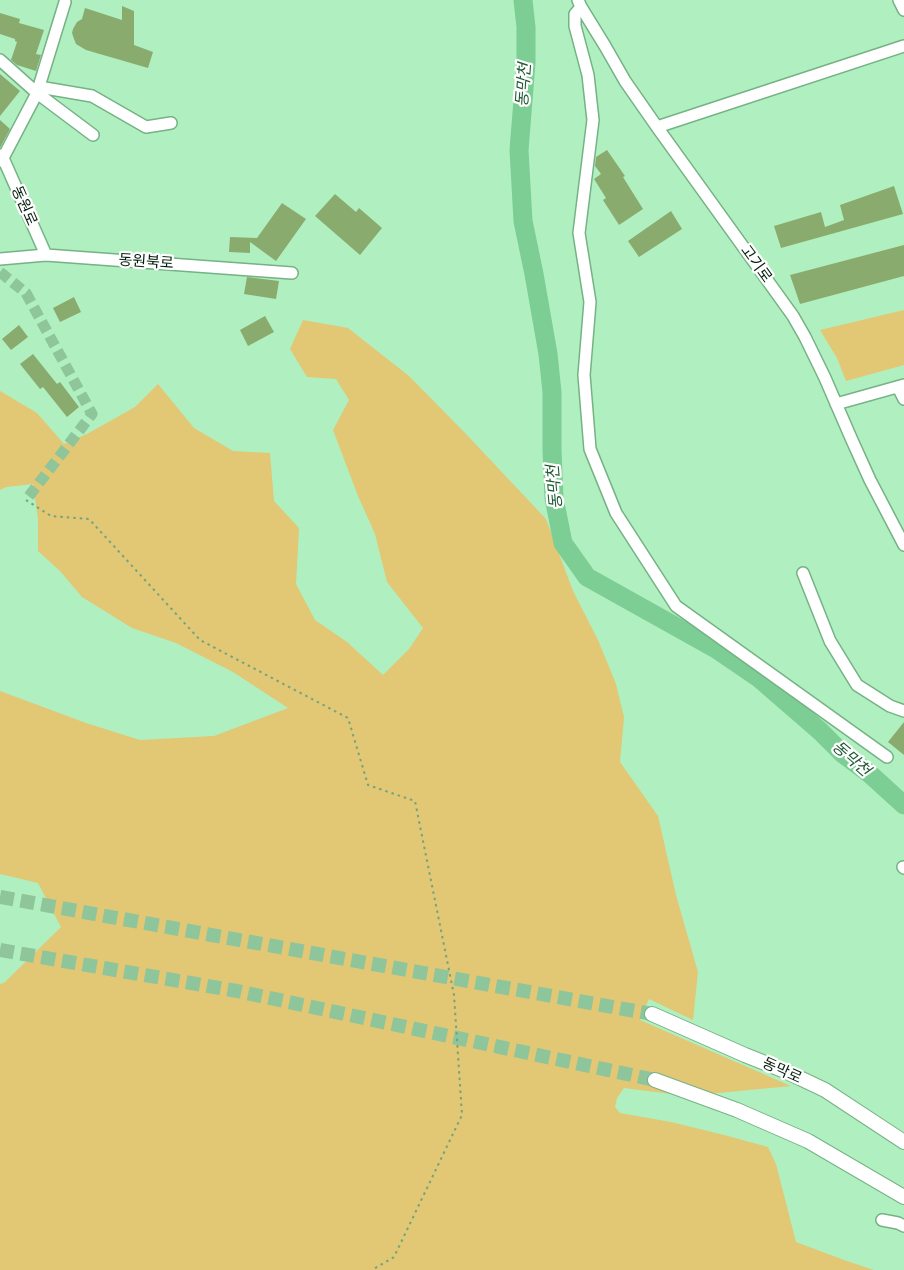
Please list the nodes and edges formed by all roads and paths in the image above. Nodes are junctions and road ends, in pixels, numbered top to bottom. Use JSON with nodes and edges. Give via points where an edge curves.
{"nodes":[{"id":1,"x":899,"y":0,"type":"edge"},
{"id":2,"x":65,"y":2,"type":"dead end"},
{"id":3,"x":580,"y":4,"type":"edge"},
{"id":4,"x":904,"y":10,"type":"edge"},
{"id":5,"x":904,"y":46,"type":"edge"},
{"id":6,"x":0,"y":60,"type":"edge"},
{"id":7,"x":38,"y":90,"type":"junction"},
{"id":8,"x":171,"y":123,"type":"dead end"},
{"id":9,"x":657,"y":127,"type":"junction"},
{"id":10,"x":93,"y":135,"type":"dead end"},
{"id":11,"x":1,"y":158,"type":"edge"},
{"id":12,"x":46,"y":255,"type":"junction"},
{"id":13,"x":0,"y":259,"type":"edge"},
{"id":14,"x":292,"y":273,"type":"dead end"},
{"id":15,"x":901,"y":386,"type":"edge"},
{"id":16,"x":904,"y":399,"type":"edge"},
{"id":17,"x":836,"y":404,"type":"junction"},
{"id":18,"x":26,"y":500,"type":"dead end"},
{"id":19,"x":904,"y":545,"type":"edge"},
{"id":20,"x":803,"y":573,"type":"dead end"},
{"id":21,"x":904,"y":711,"type":"edge"},
{"id":22,"x":887,"y":757,"type":"dead end"},
{"id":23,"x":652,"y":1014,"type":"tunnel mouth"},
{"id":24,"x":655,"y":1080,"type":"tunnel mouth"},
{"id":25,"x":904,"y":1142,"type":"edge"},
{"id":26,"x":904,"y":1197,"type":"edge"},
{"id":27,"x":882,"y":1220,"type":"dead end"},
{"id":28,"x":904,"y":1226,"type":"edge"},
{"id":29,"x":372,"y":1270,"type":"edge"}],
"edges":[{"from":1,"to":4,"type":"street"},
{"from":2,"to":7,"type":"street"},
{"from":3,"to":9,"type":"street","name":"고기로","via":[[625,81]]},
{"from":3,"to":22,"type":"street","via":[[575,14],[575,26],[588,75],[593,120],[579,233],[590,302],[584,375],[590,449],[608,494],[616,512],[676,606]]},
{"from":5,"to":9,"type":"street"},
{"from":6,"to":7,"type":"street"},
{"from":7,"to":8,"type":"street","via":[[92,96],[146,127]]},
{"from":7,"to":10,"type":"street"},
{"from":7,"to":11,"type":"street"},
{"from":9,"to":17,"type":"street","name":"고기로","via":[[793,316],[818,361]]},
{"from":11,"to":12,"type":"street","name":"동원로"},
{"from":12,"to":13,"type":"street","name":"동원북로"},
{"from":12,"to":14,"type":"street","name":"동원북로"},
{"from":15,"to":16,"type":"street"},
{"from":15,"to":17,"type":"street"},
{"from":17,"to":19,"type":"street","name":"고기로"},
{"from":18,"to":29,"type":"path","via":[[51,516],[89,519],[200,640],[348,718],[368,785],[415,801],[454,995],[462,1115],[394,1257]]},
{"from":20,"to":21,"type":"street","via":[[830,641],[857,685]]},
{"from":23,"to":25,"type":"main road","name":"동막로","via":[[825,1090]]},
{"from":24,"to":26,"type":"main road","via":[[737,1110],[808,1141]]},
{"from":27,"to":28,"type":"street"}]}
